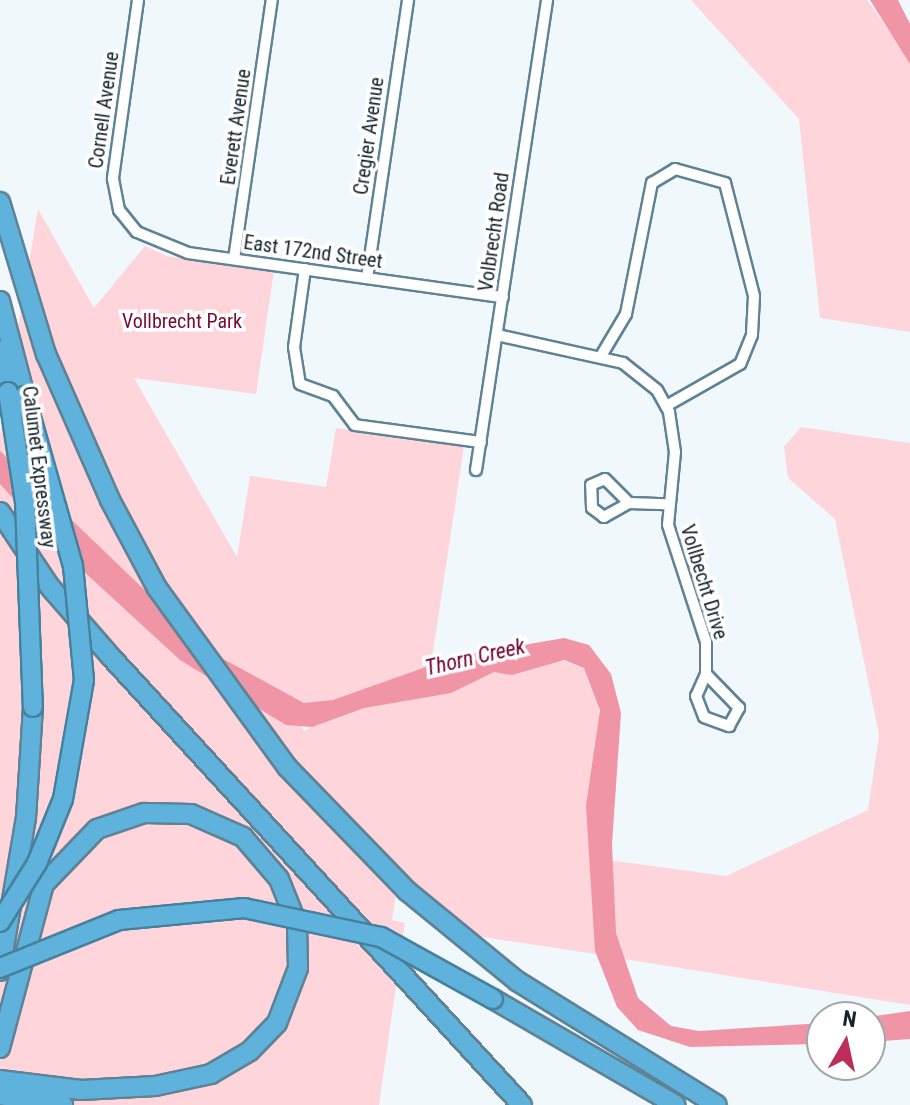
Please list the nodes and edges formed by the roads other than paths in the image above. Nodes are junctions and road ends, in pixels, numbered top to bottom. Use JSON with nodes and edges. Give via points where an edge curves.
{"nodes":[{"id":1,"x":138,"y":0,"type":"edge"},
{"id":2,"x":272,"y":0,"type":"edge"},
{"id":3,"x":408,"y":0,"type":"edge"},
{"id":4,"x":547,"y":0,"type":"edge"},
{"id":5,"x":0,"y":202,"type":"edge"},
{"id":6,"x":127,"y":222,"type":"joint"},
{"id":7,"x":234,"y":259,"type":"junction"},
{"id":8,"x":305,"y":269,"type":"junction"},
{"id":9,"x":367,"y":278,"type":"junction"},
{"id":10,"x":503,"y":297,"type":"junction"},
{"id":11,"x":0,"y":301,"type":"edge"},
{"id":12,"x":497,"y":335,"type":"junction"},
{"id":13,"x":0,"y":350,"type":"edge"},
{"id":14,"x":601,"y":356,"type":"junction"},
{"id":15,"x":16,"y":394,"type":"junction"},
{"id":16,"x":666,"y":406,"type":"junction"},
{"id":17,"x":481,"y":442,"type":"junction"},
{"id":18,"x":476,"y":470,"type":"dead end"},
{"id":19,"x":629,"y":503,"type":"dead end"},
{"id":20,"x":666,"y":504,"type":"junction"},
{"id":21,"x":0,"y":512,"type":"edge"},
{"id":22,"x":706,"y":674,"type":"junction"},
{"id":23,"x":0,"y":922,"type":"edge"},
{"id":24,"x":0,"y":969,"type":"edge"},
{"id":25,"x":0,"y":1048,"type":"edge"},
{"id":26,"x":0,"y":1080,"type":"edge"},
{"id":27,"x":0,"y":1095,"type":"edge"},
{"id":28,"x":63,"y":1105,"type":"edge"},
{"id":29,"x":522,"y":1105,"type":"edge"},
{"id":30,"x":676,"y":1105,"type":"edge"},
{"id":31,"x":717,"y":1105,"type":"edge"}],
"edges":[{"from":1,"to":6,"type":"street","name":"Cornell Avenue","via":[[113,179]]},
{"from":2,"to":7,"type":"street","name":"Everett Avenue"},
{"from":3,"to":9,"type":"street","name":"Cregier Avenue"},
{"from":4,"to":10,"type":"street","name":"Volbrecht Road"},
{"from":5,"to":31,"type":"highway","via":[[46,354],[86,449],[157,588],[287,767],[407,891],[493,963],[594,1035]]},
{"from":6,"to":7,"type":"street","name":"East 172nd Street","via":[[163,248]]},
{"from":7,"to":8,"type":"street","name":"East 172nd Street"},
{"from":8,"to":9,"type":"street","name":"East 172nd Street"},
{"from":8,"to":17,"type":"street","via":[[294,347],[300,384],[333,396],[355,425]]},
{"from":9,"to":10,"type":"street","name":"East 172nd Street"},
{"from":10,"to":12,"type":"street","name":"Volbrecht Road"},
{"from":11,"to":15,"type":"highway"},
{"from":12,"to":14,"type":"street","name":"Vollbecht Drive"},
{"from":12,"to":17,"type":"street","name":"Volbrecht Road"},
{"from":13,"to":15,"type":"highway","name":"Calumet Expressway"},
{"from":14,"to":16,"type":"street","name":"Vollbecht Drive","via":[[641,374]]},
{"from":14,"to":16,"type":"street","via":[[622,325],[647,193],[665,172],[701,172],[732,190],[754,309],[740,364]]},
{"from":15,"to":23,"type":"highway","bridge":true,"via":[[73,566],[84,680],[63,799],[37,863]]},
{"from":15,"to":24,"type":"highway","name":"Calumet Expressway","bridge":true,"via":[[33,707],[26,818]]},
{"from":16,"to":20,"type":"street","name":"Vollbecht Drive","via":[[675,452]]},
{"from":17,"to":18,"type":"street","name":"Volbrecht Road"},
{"from":19,"to":20,"type":"street"},
{"from":20,"to":22,"type":"street","name":"Vollbecht Drive","via":[[672,546],[703,627]]},
{"from":21,"to":29,"type":"highway","via":[[111,657]]},
{"from":22,"to":22,"type":"street","name":"Vollbecht Drive","via":[[696,686],[704,717],[729,726],[739,708]]},
{"from":24,"to":30,"type":"highway","bridge":true,"via":[[119,920],[244,908],[381,937]]},
{"from":25,"to":26,"type":"highway","via":[[44,884],[97,829],[144,813],[191,814],[243,837],[279,879],[297,924],[298,968],[277,1023],[250,1051],[211,1074],[155,1086],[81,1090]]},
{"from":27,"to":28,"type":"highway"}]}
